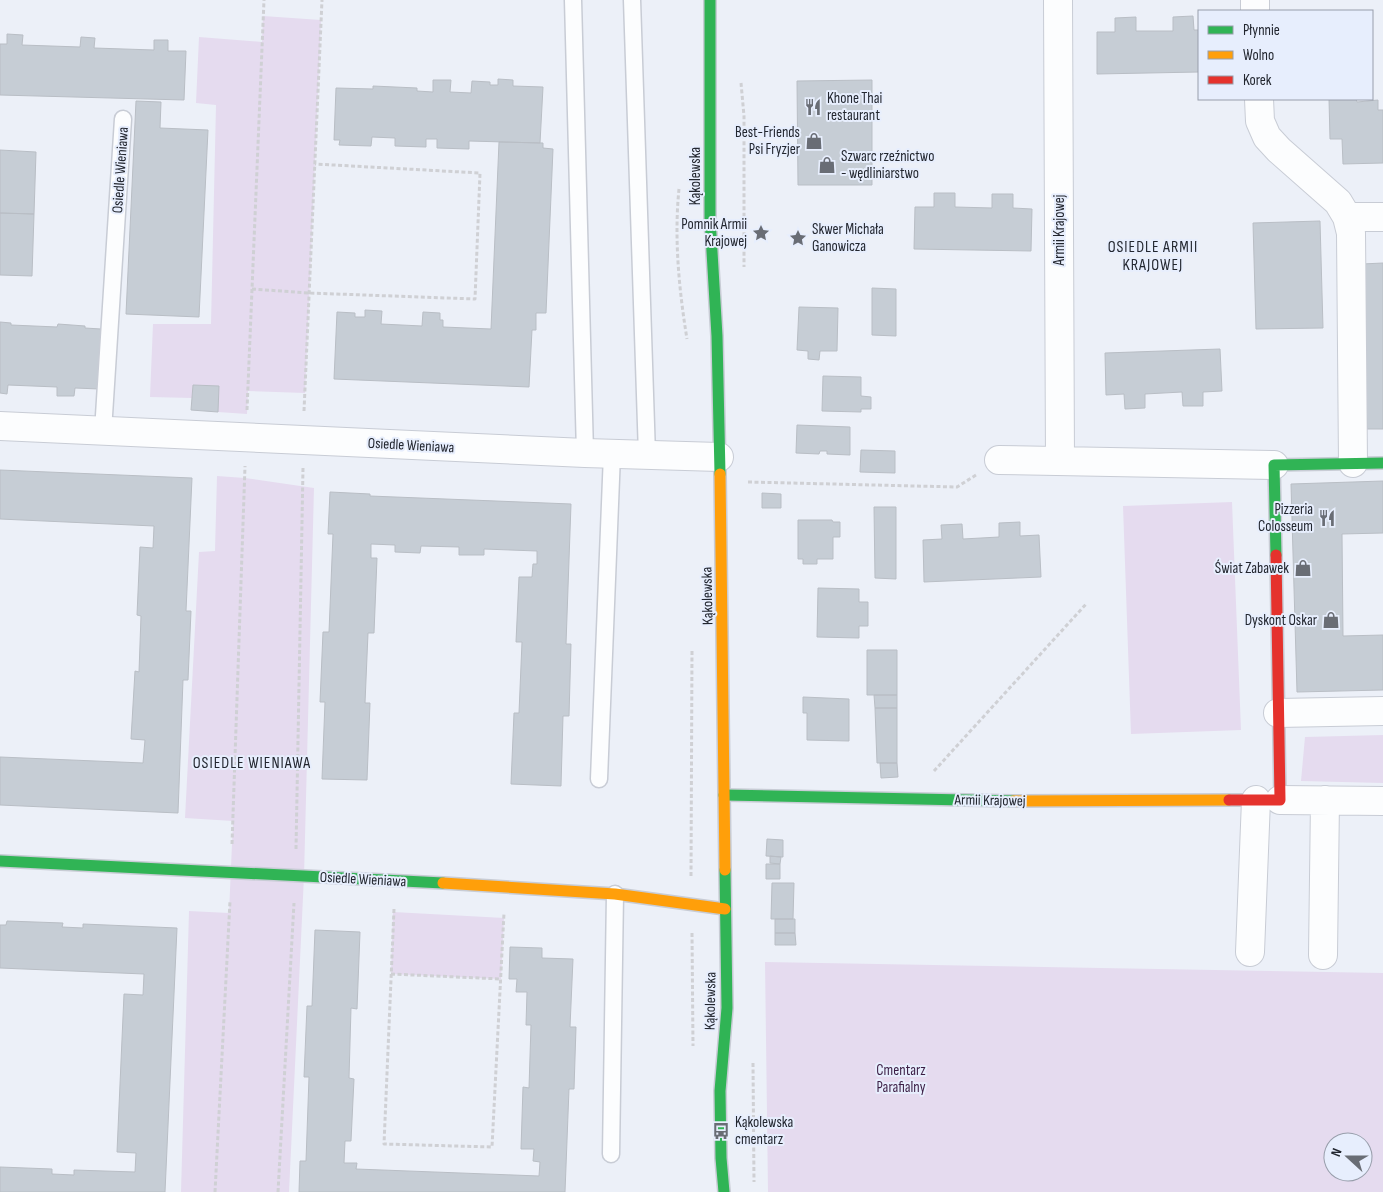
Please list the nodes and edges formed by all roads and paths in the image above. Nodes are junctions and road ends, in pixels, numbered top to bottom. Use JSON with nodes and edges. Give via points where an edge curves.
{"nodes":[{"id":1,"x":264,"y":0,"type":"edge"},
{"id":2,"x":322,"y":0,"type":"edge"},
{"id":3,"x":573,"y":0,"type":"edge"},
{"id":4,"x":632,"y":0,"type":"edge"},
{"id":5,"x":710,"y":0,"type":"edge"},
{"id":6,"x":1058,"y":0,"type":"edge"},
{"id":7,"x":1259,"y":100,"type":"edge"},
{"id":8,"x":123,"y":119,"type":"dead end"},
{"id":9,"x":315,"y":164,"type":"junction"},
{"id":10,"x":680,"y":180,"type":"dead end"},
{"id":11,"x":1347,"y":217,"type":"junction"},
{"id":12,"x":1383,"y":217,"type":"edge"},
{"id":13,"x":252,"y":289,"type":"junction"},
{"id":14,"x":309,"y":294,"type":"junction"},
{"id":15,"x":687,"y":341,"type":"dead end"},
{"id":16,"x":0,"y":426,"type":"edge"},
{"id":17,"x":103,"y":431,"type":"junction"},
{"id":18,"x":246,"y":438,"type":"junction"},
{"id":19,"x":303,"y":440,"type":"junction"},
{"id":20,"x":598,"y":453,"type":"junction"},
{"id":21,"x":647,"y":454,"type":"junction"},
{"id":22,"x":719,"y":456,"type":"junction"},
{"id":23,"x":999,"y":460,"type":"joint"},
{"id":24,"x":1060,"y":461,"type":"junction"},
{"id":25,"x":1353,"y":463,"type":"junction"},
{"id":26,"x":1383,"y":463,"type":"edge"},
{"id":27,"x":1274,"y":466,"type":"junction"},
{"id":28,"x":745,"y":482,"type":"dead end"},
{"id":29,"x":1087,"y":603,"type":"dead end"},
{"id":30,"x":692,"y":646,"type":"dead end"},
{"id":31,"x":1383,"y":711,"type":"edge"},
{"id":32,"x":1278,"y":713,"type":"junction"},
{"id":33,"x":934,"y":772,"type":"dead end"},
{"id":34,"x":599,"y":779,"type":"dead end"},
{"id":35,"x":724,"y":795,"type":"junction"},
{"id":36,"x":1268,"y":800,"type":"junction"},
{"id":37,"x":1325,"y":800,"type":"junction"},
{"id":38,"x":1383,"y":801,"type":"edge"},
{"id":39,"x":0,"y":861,"type":"edge"},
{"id":40,"x":232,"y":872,"type":"junction"},
{"id":41,"x":296,"y":876,"type":"junction"},
{"id":42,"x":395,"y":881,"type":"junction"},
{"id":43,"x":505,"y":886,"type":"junction"},
{"id":44,"x":615,"y":894,"type":"junction"},
{"id":45,"x":691,"y":904,"type":"junction"},
{"id":46,"x":725,"y":909,"type":"junction"},
{"id":47,"x":1250,"y":952,"type":"dead end"},
{"id":48,"x":1323,"y":955,"type":"dead end"},
{"id":49,"x":391,"y":974,"type":"junction"},
{"id":50,"x":501,"y":979,"type":"junction"},
{"id":51,"x":693,"y":1053,"type":"dead end"},
{"id":52,"x":611,"y":1154,"type":"dead end"},
{"id":53,"x":215,"y":1192,"type":"edge"},
{"id":54,"x":278,"y":1192,"type":"edge"},
{"id":55,"x":724,"y":1192,"type":"edge"}],
"edges":[{"from":1,"to":13,"type":"path"},
{"from":2,"to":9,"type":"path"},
{"from":3,"to":20,"type":"lane"},
{"from":4,"to":21,"type":"lane"},
{"from":5,"to":22,"type":"street","name":"Kąkolewska","via":[[710,218],[718,336]]},
{"from":6,"to":24,"type":"street","name":"Armii Krajowej"},
{"from":7,"to":11,"type":"street","via":[[1260,121],[1267,137],[1338,202]]},
{"from":8,"to":17,"type":"lane","name":"Osiedle Wieniawa"},
{"from":9,"to":14,"type":"path"},
{"from":9,"to":14,"type":"path","via":[[480,173],[476,299]]},
{"from":10,"to":15,"type":"path","via":[[680,294]]},
{"from":11,"to":12,"type":"street"},
{"from":11,"to":25,"type":"street","via":[[1351,233]]},
{"from":13,"to":14,"type":"path"},
{"from":13,"to":18,"type":"path"},
{"from":14,"to":19,"type":"path"},
{"from":16,"to":17,"type":"street","name":"Osiedle Wieniawa"},
{"from":17,"to":18,"type":"street","name":"Osiedle Wieniawa"},
{"from":18,"to":19,"type":"street","name":"Osiedle Wieniawa"},
{"from":18,"to":40,"type":"path"},
{"from":19,"to":20,"type":"street","name":"Osiedle Wieniawa"},
{"from":19,"to":41,"type":"path"},
{"from":20,"to":21,"type":"street","name":"Osiedle Wieniawa"},
{"from":20,"to":34,"type":"lane"},
{"from":21,"to":22,"type":"street","name":"Osiedle Wieniawa"},
{"from":22,"to":35,"type":"street","name":"Kąkolewska"},
{"from":23,"to":24,"type":"street"},
{"from":23,"to":28,"type":"path","via":[[957,487]]},
{"from":24,"to":27,"type":"street"},
{"from":25,"to":26,"type":"street"},
{"from":25,"to":27,"type":"street"},
{"from":27,"to":32,"type":"street"},
{"from":29,"to":33,"type":"path"},
{"from":30,"to":45,"type":"path"},
{"from":31,"to":32,"type":"street"},
{"from":32,"to":36,"type":"street"},
{"from":35,"to":36,"type":"street","name":"Armii Krajowej","via":[[1069,802]]},
{"from":35,"to":46,"type":"street","name":"Kąkolewska"},
{"from":36,"to":37,"type":"street","name":"Armii Krajowej"},
{"from":36,"to":47,"type":"street"},
{"from":37,"to":38,"type":"street","name":"Armii Krajowej"},
{"from":37,"to":48,"type":"street"},
{"from":39,"to":40,"type":"street","name":"Osiedle Wieniawa"},
{"from":40,"to":41,"type":"street","name":"Osiedle Wieniawa"},
{"from":40,"to":53,"type":"path"},
{"from":41,"to":42,"type":"street","name":"Osiedle Wieniawa"},
{"from":41,"to":54,"type":"path"},
{"from":42,"to":43,"type":"street","name":"Osiedle Wieniawa"},
{"from":42,"to":49,"type":"path"},
{"from":43,"to":44,"type":"street","name":"Osiedle Wieniawa"},
{"from":43,"to":50,"type":"path"},
{"from":44,"to":45,"type":"street","name":"Osiedle Wieniawa"},
{"from":44,"to":52,"type":"lane"},
{"from":45,"to":46,"type":"street","name":"Osiedle Wieniawa"},
{"from":45,"to":51,"type":"path"},
{"from":46,"to":55,"type":"street","name":"Kąkolewska","via":[[727,1008],[720,1091]]},
{"from":49,"to":50,"type":"path"},
{"from":49,"to":50,"type":"path","via":[[384,1144],[492,1147]]}]}
